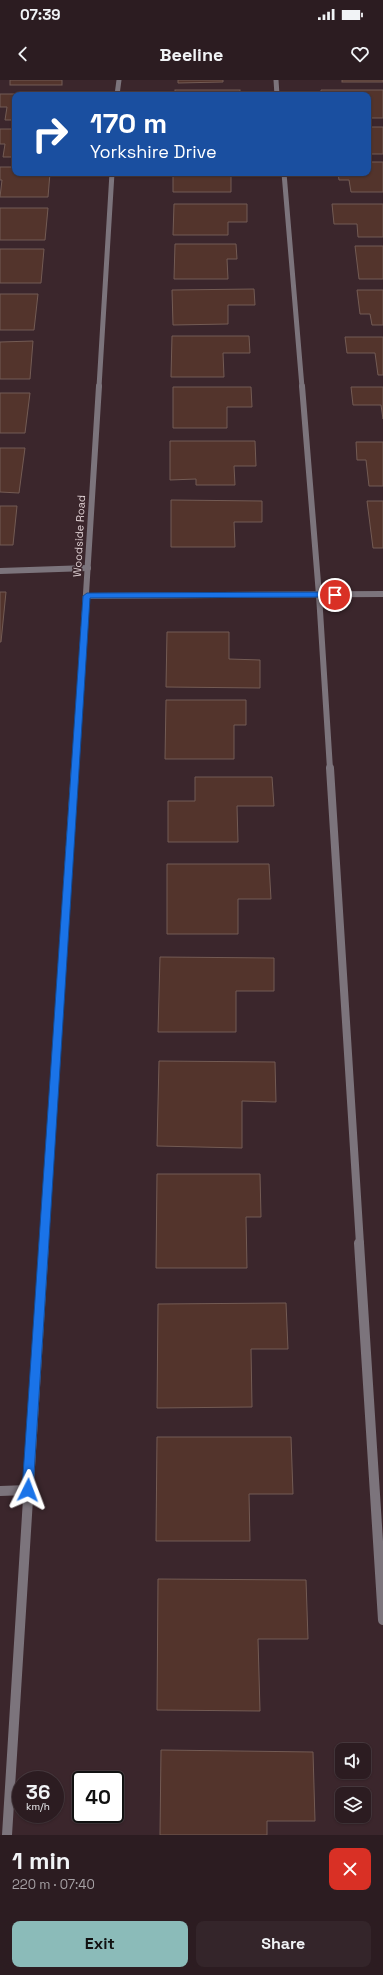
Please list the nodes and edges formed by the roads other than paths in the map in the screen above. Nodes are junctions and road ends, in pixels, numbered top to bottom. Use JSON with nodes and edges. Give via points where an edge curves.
{"nodes":[{"id":1,"x":119,"y":80,"type":"edge"},
{"id":2,"x":276,"y":80,"type":"edge"},
{"id":3,"x":118,"y":92,"type":"edge"},
{"id":4,"x":277,"y":92,"type":"edge"},
{"id":5,"x":112,"y":176,"type":"edge"},
{"id":6,"x":284,"y":176,"type":"edge"},
{"id":7,"x":88,"y":568,"type":"junction"},
{"id":8,"x":0,"y":571,"type":"edge"},
{"id":9,"x":383,"y":594,"type":"edge"},
{"id":10,"x":319,"y":595,"type":"junction"},
{"id":11,"x":87,"y":596,"type":"junction"},
{"id":12,"x":28,"y":1490,"type":"junction"},
{"id":13,"x":0,"y":1491,"type":"edge"},
{"id":14,"x":383,"y":1620,"type":"edge"},
{"id":15,"x":6,"y":1835,"type":"edge"}],
"edges":[{"from":1,"to":3,"type":"street"},
{"from":2,"to":4,"type":"street"},
{"from":5,"to":7,"type":"street","name":"Woodside Road"},
{"from":6,"to":10,"type":"street"},
{"from":7,"to":8,"type":"street"},
{"from":7,"to":11,"type":"street","name":"Woodside Road"},
{"from":9,"to":10,"type":"street"},
{"from":10,"to":11,"type":"street"},
{"from":10,"to":14,"type":"street"},
{"from":11,"to":12,"type":"street","name":"Woodside Road"},
{"from":12,"to":13,"type":"street"},
{"from":12,"to":15,"type":"street","name":"Woodside Road"}]}
